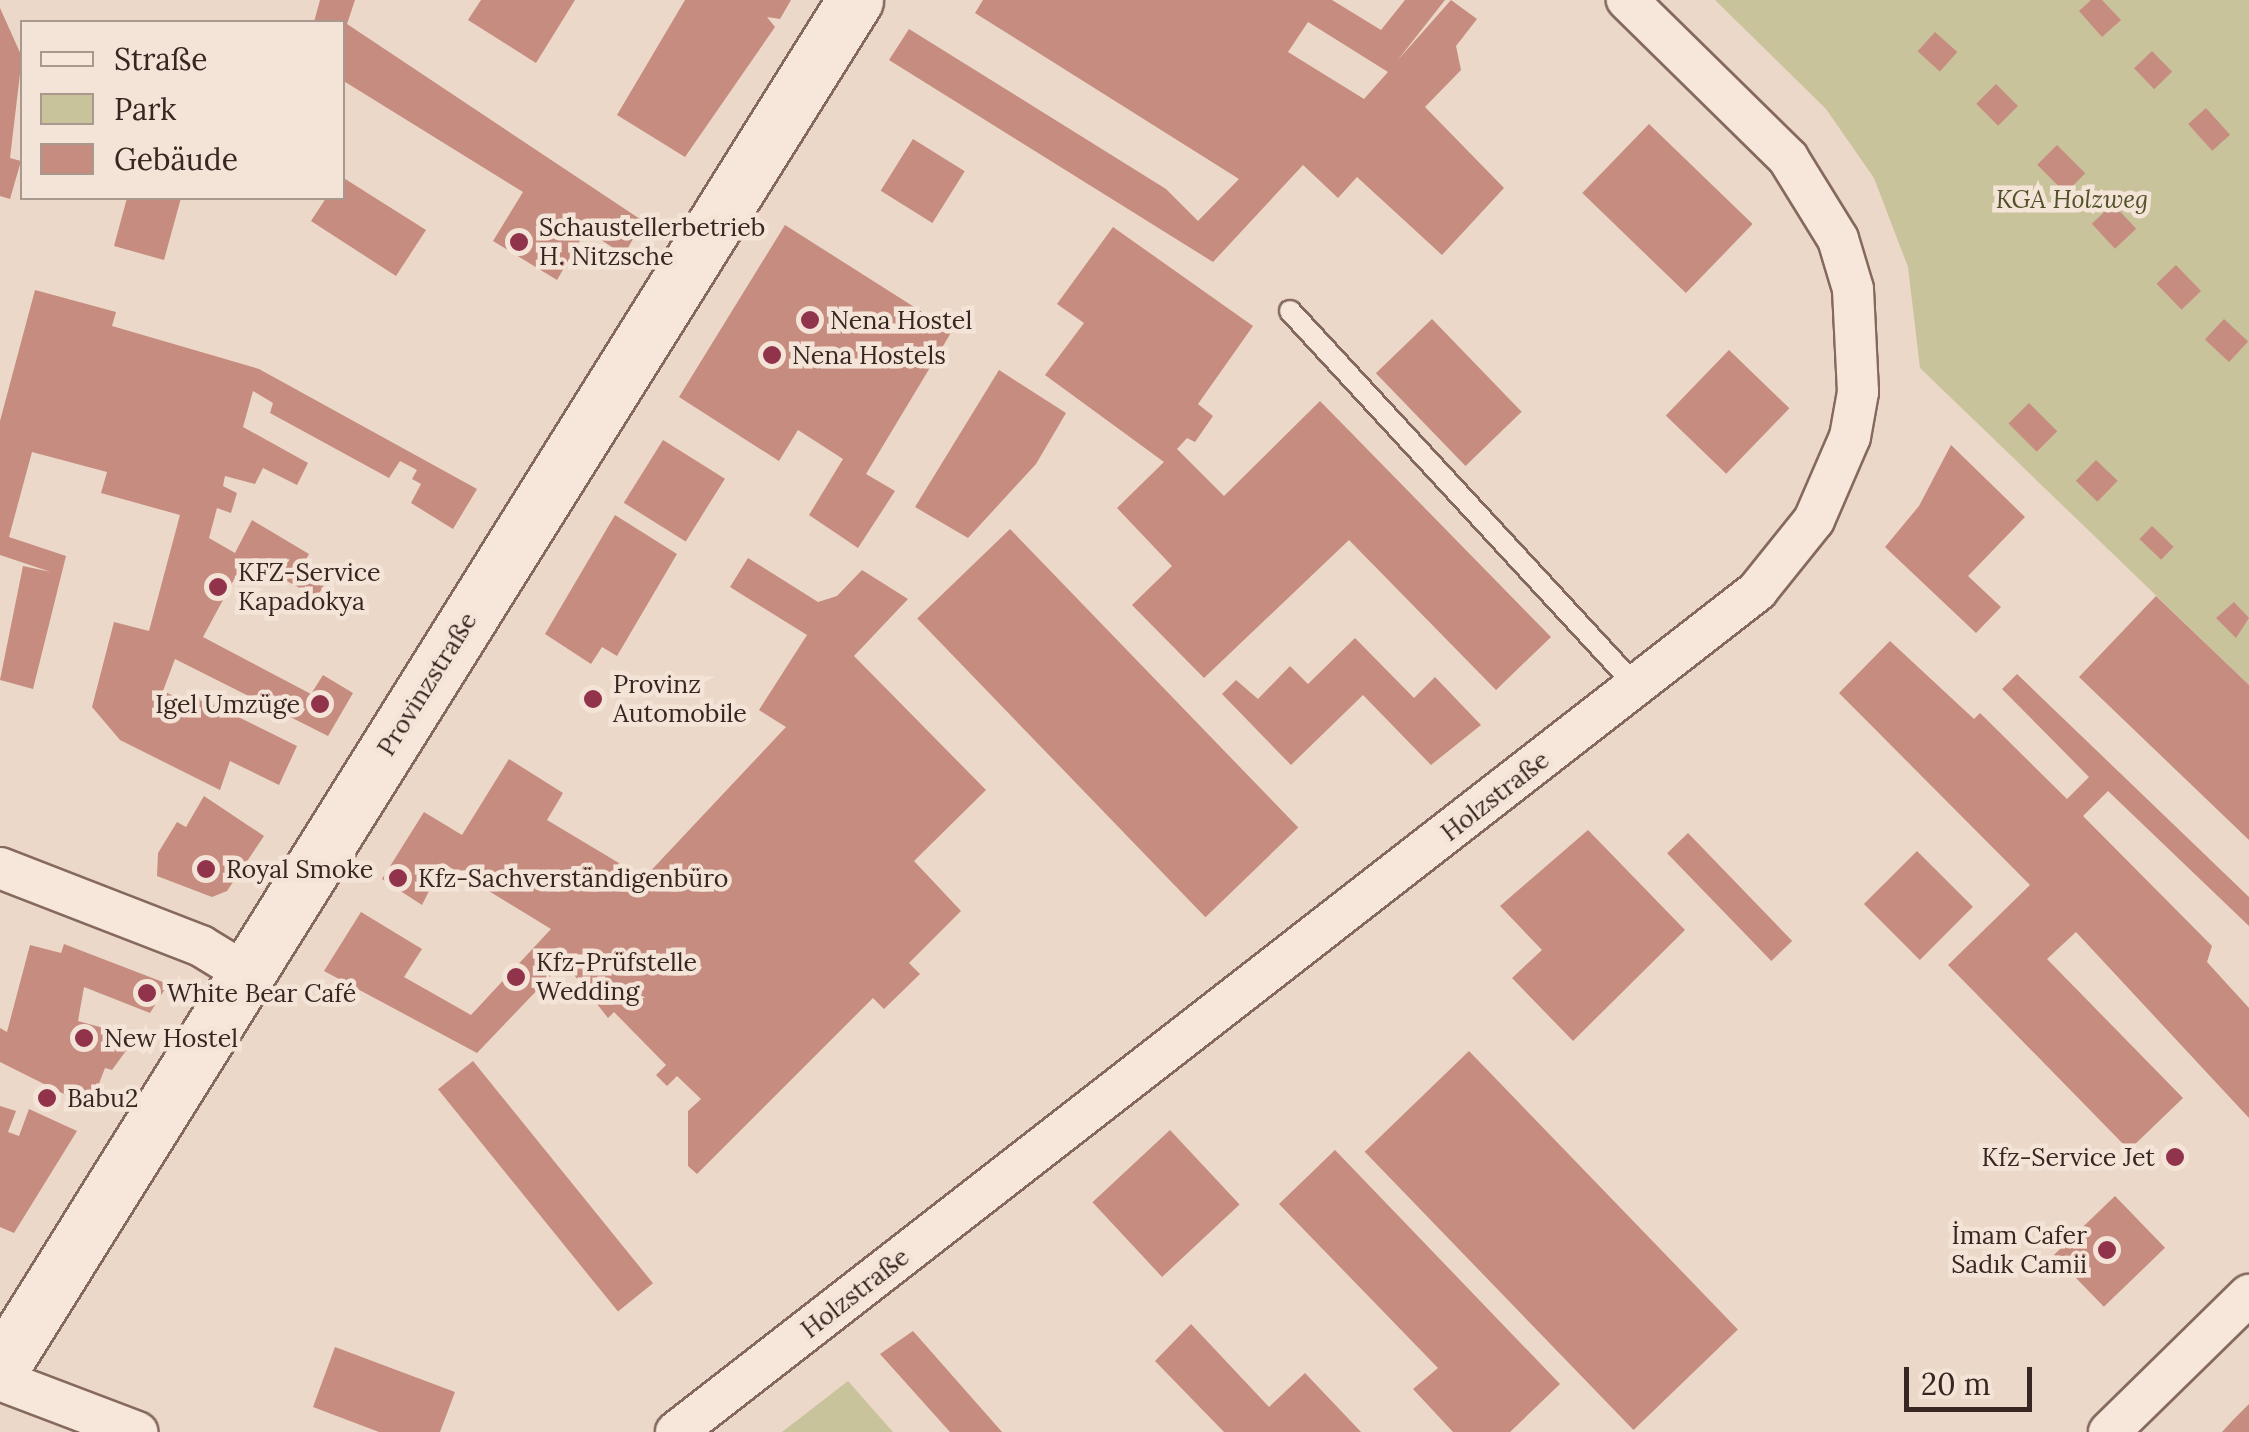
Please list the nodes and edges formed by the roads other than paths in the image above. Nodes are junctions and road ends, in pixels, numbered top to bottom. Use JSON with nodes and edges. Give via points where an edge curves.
{"nodes":[{"id":1,"x":855,"y":0,"type":"edge"},
{"id":2,"x":1627,"y":0,"type":"edge"},
{"id":3,"x":1290,"y":311,"type":"dead end"},
{"id":4,"x":1636,"y":686,"type":"junction"},
{"id":5,"x":0,"y":868,"type":"edge"},
{"id":6,"x":246,"y":973,"type":"junction"},
{"id":7,"x":2249,"y":1295,"type":"edge"},
{"id":8,"x":0,"y":1368,"type":"edge"},
{"id":9,"x":0,"y":1380,"type":"edge"},
{"id":10,"x":137,"y":1432,"type":"edge"},
{"id":11,"x":676,"y":1432,"type":"edge"},
{"id":12,"x":2109,"y":1432,"type":"edge"}],
"edges":[{"from":1,"to":6,"type":"main road","name":"Provinzstraße"},
{"from":2,"to":4,"type":"street","name":"Holzstraße","via":[[1788,158],[1819,199],[1853,289],[1858,352],[1850,437],[1814,520],[1757,592]]},
{"from":3,"to":4,"type":"lane"},
{"from":4,"to":11,"type":"street","name":"Holzstraße"},
{"from":5,"to":6,"type":"street","via":[[201,946]]},
{"from":6,"to":8,"type":"main road","name":"Provinzstraße"},
{"from":7,"to":12,"type":"street"},
{"from":9,"to":10,"type":"street"}]}
